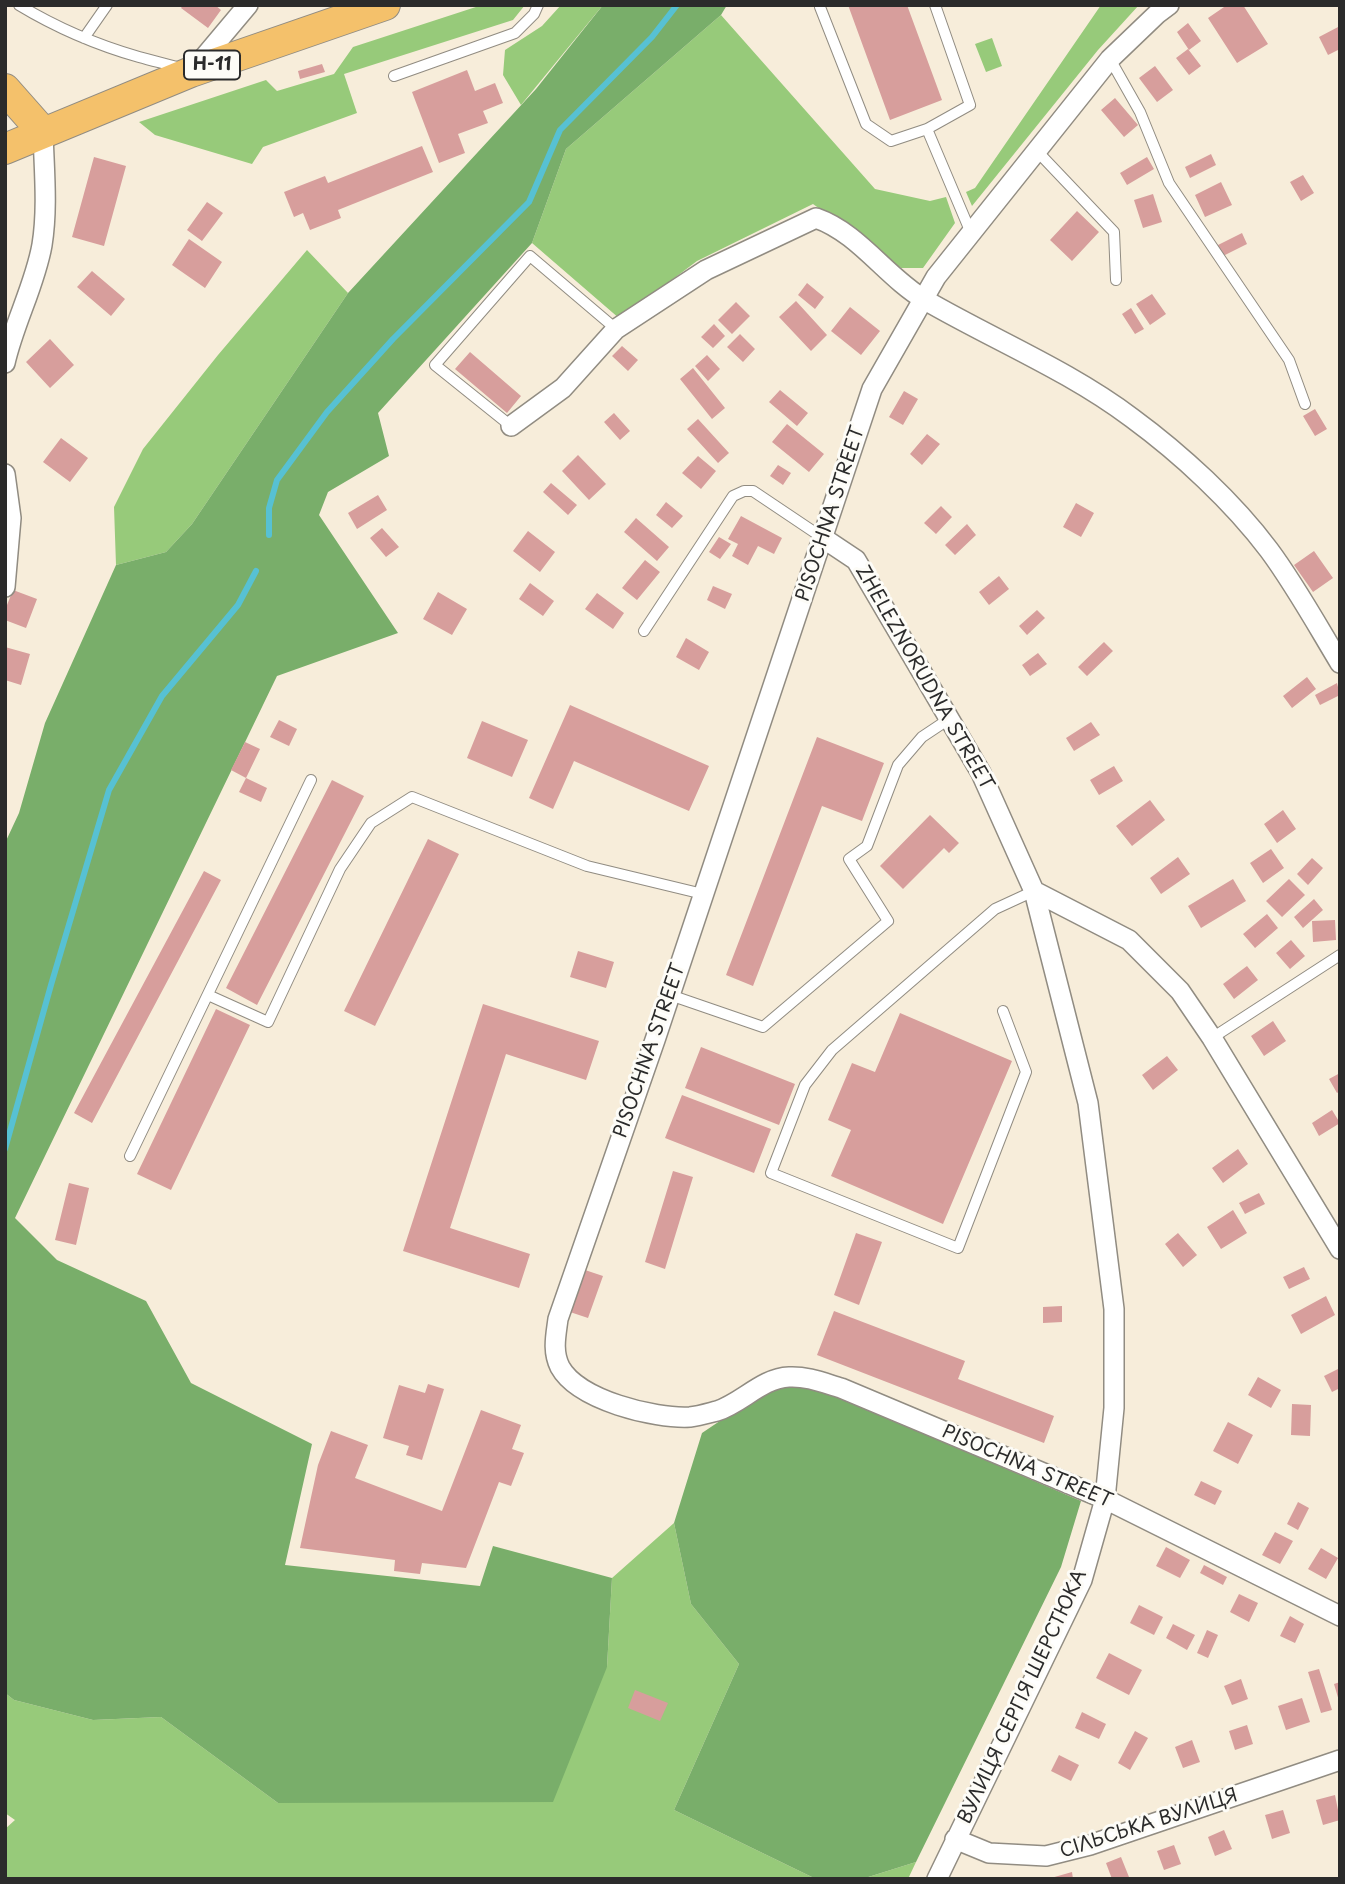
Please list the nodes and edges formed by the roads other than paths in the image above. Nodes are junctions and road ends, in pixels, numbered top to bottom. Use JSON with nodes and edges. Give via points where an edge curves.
{"nodes":[{"id":1,"x":19,"y":5,"type":"edge"},
{"id":2,"x":107,"y":5,"type":"edge"},
{"id":3,"x":248,"y":5,"type":"edge"},
{"id":4,"x":385,"y":5,"type":"edge"},
{"id":5,"x":538,"y":5,"type":"edge"},
{"id":6,"x":935,"y":5,"type":"edge"},
{"id":7,"x":1169,"y":5,"type":"edge"},
{"id":8,"x":820,"y":7,"type":"dead end"},
{"id":9,"x":84,"y":38,"type":"junction"},
{"id":10,"x":1110,"y":59,"type":"junction"},
{"id":11,"x":191,"y":72,"type":"junction"},
{"id":12,"x":394,"y":76,"type":"dead end"},
{"id":13,"x":5,"y":89,"type":"edge"},
{"id":14,"x":927,"y":129,"type":"junction"},
{"id":15,"x":43,"y":132,"type":"junction"},
{"id":16,"x":5,"y":149,"type":"edge"},
{"id":17,"x":1036,"y":150,"type":"junction"},
{"id":18,"x":971,"y":233,"type":"junction"},
{"id":19,"x":1116,"y":280,"type":"dead end"},
{"id":20,"x":922,"y":299,"type":"junction"},
{"id":21,"x":616,"y":329,"type":"junction"},
{"id":22,"x":5,"y":363,"type":"edge"},
{"id":23,"x":1306,"y":404,"type":"dead end"},
{"id":24,"x":511,"y":426,"type":"joint"},
{"id":25,"x":6,"y":480,"type":"edge"},
{"id":26,"x":823,"y":538,"type":"junction"},
{"id":27,"x":5,"y":587,"type":"edge"},
{"id":28,"x":644,"y":631,"type":"dead end"},
{"id":29,"x":1340,"y":663,"type":"edge"},
{"id":30,"x":949,"y":719,"type":"junction"},
{"id":31,"x":311,"y":780,"type":"dead end"},
{"id":32,"x":1034,"y":891,"type":"junction"},
{"id":33,"x":703,"y":894,"type":"junction"},
{"id":34,"x":1340,"y":955,"type":"edge"},
{"id":35,"x":668,"y":994,"type":"junction"},
{"id":36,"x":208,"y":995,"type":"junction"},
{"id":37,"x":1003,"y":1011,"type":"dead end"},
{"id":38,"x":1212,"y":1038,"type":"junction"},
{"id":39,"x":130,"y":1156,"type":"dead end"},
{"id":40,"x":1340,"y":1249,"type":"edge"},
{"id":41,"x":1105,"y":1499,"type":"junction"},
{"id":42,"x":1340,"y":1615,"type":"edge"},
{"id":43,"x":1340,"y":1760,"type":"edge"},
{"id":44,"x":955,"y":1839,"type":"junction"},
{"id":45,"x":937,"y":1879,"type":"edge"}],
"edges":[{"from":1,"to":9,"type":"lane"},
{"from":2,"to":9,"type":"lane"},
{"from":3,"to":11,"type":"street"},
{"from":4,"to":11,"type":"main road","number":"Н-11"},
{"from":5,"to":12,"type":"lane","via":[[514,33]]},
{"from":6,"to":14,"type":"lane","via":[[970,104]]},
{"from":7,"to":10,"type":"street","name":"PISOCHNA STREET"},
{"from":8,"to":14,"type":"lane","via":[[866,124],[891,141]]},
{"from":9,"to":11,"type":"lane"},
{"from":10,"to":17,"type":"street","name":"PISOCHNA STREET"},
{"from":10,"to":23,"type":"lane","via":[[1140,112],[1169,183],[1289,360]]},
{"from":11,"to":15,"type":"main road","number":"Н-11"},
{"from":13,"to":15,"type":"main road"},
{"from":14,"to":18,"type":"lane"},
{"from":15,"to":16,"type":"main road","number":"Н-11"},
{"from":15,"to":22,"type":"street","via":[[42,244]]},
{"from":17,"to":18,"type":"street","name":"PISOCHNA STREET"},
{"from":17,"to":19,"type":"lane","via":[[1114,232]]},
{"from":18,"to":20,"type":"street","name":"PISOCHNA STREET"},
{"from":20,"to":21,"type":"street","via":[[834,225],[816,218],[706,270]]},
{"from":20,"to":26,"type":"street","name":"PISOCHNA STREET","via":[[872,389]]},
{"from":20,"to":29,"type":"street","via":[[1058,371],[1132,417],[1183,459],[1270,551]]},
{"from":21,"to":24,"type":"street","via":[[563,388]]},
{"from":21,"to":24,"type":"lane","via":[[530,256],[435,365]]},
{"from":25,"to":27,"type":"street","via":[[12,518]]},
{"from":26,"to":28,"type":"lane","via":[[753,491],[733,496]]},
{"from":26,"to":30,"type":"street","name":"ZHELEZNORUDNA STREET","via":[[856,560]]},
{"from":26,"to":33,"type":"street","name":"PISOCHNA STREET"},
{"from":30,"to":32,"type":"street","name":"ZHELEZNORUDNA STREET","via":[[981,773]]},
{"from":30,"to":35,"type":"lane","via":[[922,737],[898,765],[867,846],[849,859],[888,921],[763,1027]]},
{"from":31,"to":36,"type":"lane"},
{"from":32,"to":37,"type":"lane","via":[[995,909],[832,1050],[805,1085],[771,1173],[958,1248],[1026,1072]]},
{"from":32,"to":38,"type":"street","via":[[1129,940],[1180,991]]},
{"from":32,"to":41,"type":"street","name":"ВУЛИЦЯ СЕРГІЯ ШЕРСТЮКА","via":[[1088,1103],[1114,1309],[1114,1408]]},
{"from":33,"to":35,"type":"street","name":"PISOCHNA STREET"},
{"from":33,"to":36,"type":"lane","via":[[587,866],[412,797],[371,823],[340,869],[268,1023]]},
{"from":34,"to":38,"type":"lane"},
{"from":35,"to":41,"type":"street","name":"PISOCHNA STREET","via":[[558,1319],[555,1349],[568,1379],[580,1389],[636,1411],[690,1417],[738,1402],[764,1384],[787,1377],[809,1378]]},
{"from":36,"to":39,"type":"lane"},
{"from":38,"to":40,"type":"street"},
{"from":41,"to":42,"type":"street","name":"PISOCHNA STREET"},
{"from":41,"to":44,"type":"street","name":"ВУЛИЦЯ СЕРГІЯ ШЕРСТЮКА","via":[[1082,1580]]},
{"from":43,"to":44,"type":"street","name":"СІЛЬСЬКА ВУЛИЦЯ","via":[[1046,1856],[989,1853]]},
{"from":44,"to":45,"type":"street","name":"ВУЛИЦЯ СЕРГІЯ ШЕРСТЮКА"}]}
